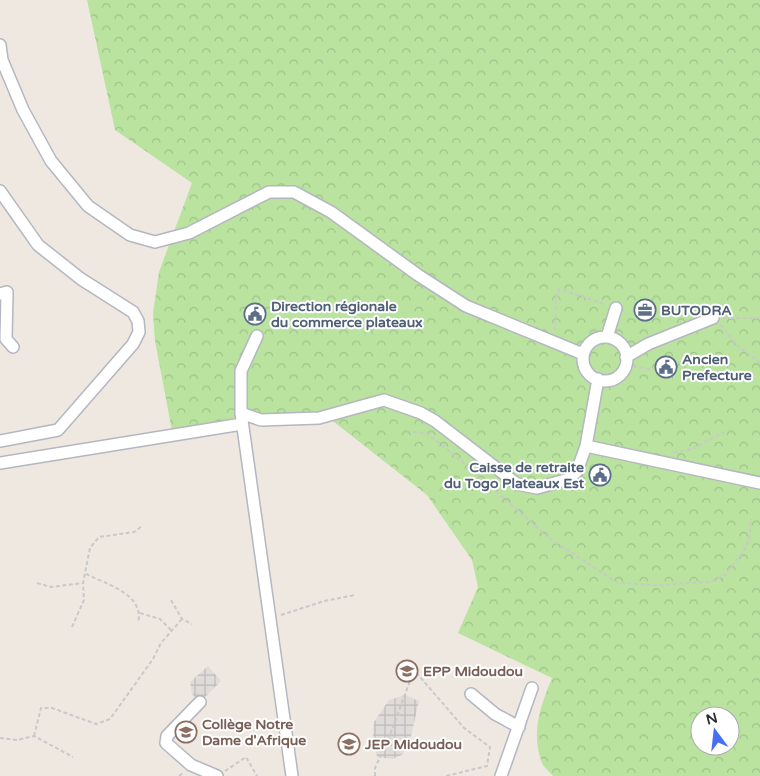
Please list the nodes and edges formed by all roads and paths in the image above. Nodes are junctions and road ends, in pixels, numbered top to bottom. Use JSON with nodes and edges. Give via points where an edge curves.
{"nodes":[{"id":1,"x":0,"y":45,"type":"edge"},
{"id":2,"x":0,"y":191,"type":"edge"},
{"id":3,"x":0,"y":294,"type":"edge"},
{"id":4,"x":616,"y":308,"type":"joint"},
{"id":5,"x":714,"y":318,"type":"junction"},
{"id":6,"x":760,"y":318,"type":"edge"},
{"id":7,"x":257,"y":336,"type":"dead end"},
{"id":8,"x":607,"y":337,"type":"junction"},
{"id":9,"x":6,"y":341,"type":"edge"},
{"id":10,"x":555,"y":342,"type":"junction"},
{"id":11,"x":583,"y":354,"type":"junction"},
{"id":12,"x":626,"y":360,"type":"junction"},
{"id":13,"x":760,"y":363,"type":"edge"},
{"id":14,"x":653,"y":370,"type":"dead end"},
{"id":15,"x":598,"y":380,"type":"junction"},
{"id":16,"x":242,"y":419,"type":"junction"},
{"id":17,"x":413,"y":432,"type":"dead end"},
{"id":18,"x":724,"y":432,"type":"dead end"},
{"id":19,"x":0,"y":442,"type":"edge"},
{"id":20,"x":586,"y":446,"type":"junction"},
{"id":21,"x":665,"y":455,"type":"dead end"},
{"id":22,"x":0,"y":463,"type":"edge"},
{"id":23,"x":760,"y":483,"type":"edge"},
{"id":24,"x":750,"y":519,"type":"dead end"},
{"id":25,"x":142,"y":526,"type":"dead end"},
{"id":26,"x":86,"y":574,"type":"junction"},
{"id":27,"x":38,"y":583,"type":"dead end"},
{"id":28,"x":83,"y":583,"type":"junction"},
{"id":29,"x":355,"y":595,"type":"dead end"},
{"id":30,"x":171,"y":600,"type":"dead end"},
{"id":31,"x":139,"y":613,"type":"junction"},
{"id":32,"x":272,"y":617,"type":"junction"},
{"id":33,"x":182,"y":619,"type":"junction"},
{"id":34,"x":138,"y":623,"type":"dead end"},
{"id":35,"x":192,"y":624,"type":"dead end"},
{"id":36,"x":72,"y":627,"type":"dead end"},
{"id":37,"x":172,"y":631,"type":"junction"},
{"id":38,"x":532,"y":688,"type":"dead end"},
{"id":39,"x":471,"y":694,"type":"dead end"},
{"id":40,"x":200,"y":702,"type":"dead end"},
{"id":41,"x":519,"y":727,"type":"junction"},
{"id":42,"x":34,"y":736,"type":"junction"},
{"id":43,"x":0,"y":738,"type":"edge"},
{"id":44,"x":73,"y":758,"type":"dead end"},
{"id":45,"x":221,"y":774,"type":"edge"},
{"id":46,"x":257,"y":776,"type":"edge"},
{"id":47,"x":292,"y":776,"type":"edge"},
{"id":48,"x":375,"y":776,"type":"edge"},
{"id":49,"x":446,"y":776,"type":"edge"},
{"id":50,"x":501,"y":776,"type":"edge"}],
"edges":[{"from":1,"to":10,"type":"street","via":[[2,60],[51,161],[88,206],[130,235],[155,242],[189,233],[269,192],[294,192],[331,212],[466,306]]},
{"from":2,"to":19,"type":"street","via":[[38,245],[81,280],[133,312],[138,332],[133,344],[58,430]]},
{"from":3,"to":9,"type":"street","via":[[7,292]]},
{"from":4,"to":8,"type":"street"},
{"from":4,"to":10,"type":"path","via":[[560,289],[556,299]]},
{"from":5,"to":6,"type":"path"},
{"from":5,"to":12,"type":"street","via":[[648,344]]},
{"from":5,"to":13,"type":"path","via":[[739,346]]},
{"from":7,"to":16,"type":"street","via":[[240,371]]},
{"from":8,"to":11,"type":"street","via":[[594,340]]},
{"from":8,"to":12,"type":"street","via":[[620,344]]},
{"from":10,"to":11,"type":"street"},
{"from":11,"to":15,"type":"street","via":[[585,368]]},
{"from":12,"to":14,"type":"path"},
{"from":12,"to":15,"type":"street","via":[[615,378]]},
{"from":15,"to":20,"type":"street"},
{"from":16,"to":20,"type":"street","via":[[319,418],[384,400],[435,421],[517,484],[529,488],[569,478],[579,468]]},
{"from":16,"to":22,"type":"street"},
{"from":16,"to":32,"type":"street"},
{"from":17,"to":24,"type":"path","via":[[426,433],[550,539],[618,584],[710,582],[725,575],[744,552],[749,540]]},
{"from":18,"to":21,"type":"path","via":[[692,448]]},
{"from":20,"to":23,"type":"street"},
{"from":25,"to":26,"type":"path","via":[[134,532],[99,537],[90,548]]},
{"from":26,"to":28,"type":"path"},
{"from":26,"to":31,"type":"path","via":[[131,596]]},
{"from":27,"to":28,"type":"path","via":[[51,587]]},
{"from":28,"to":36,"type":"path","via":[[84,600]]},
{"from":29,"to":32,"type":"path"},
{"from":30,"to":33,"type":"path"},
{"from":31,"to":34,"type":"path"},
{"from":31,"to":37,"type":"path","via":[[160,619]]},
{"from":32,"to":47,"type":"street"},
{"from":33,"to":35,"type":"path"},
{"from":33,"to":37,"type":"path"},
{"from":37,"to":42,"type":"path","via":[[161,642],[153,659],[110,719],[96,724],[52,708],[41,708]]},
{"from":38,"to":41,"type":"street"},
{"from":39,"to":41,"type":"street","via":[[482,711]]},
{"from":40,"to":45,"type":"street","via":[[167,736],[166,743],[191,765]]},
{"from":41,"to":50,"type":"street"},
{"from":42,"to":43,"type":"path","via":[[17,740]]},
{"from":42,"to":44,"type":"path"},
{"from":45,"to":46,"type":"path","via":[[246,757]]},
{"from":48,"to":49,"type":"path","via":[[375,768],[414,670],[464,728],[490,747],[488,766]]}]}
